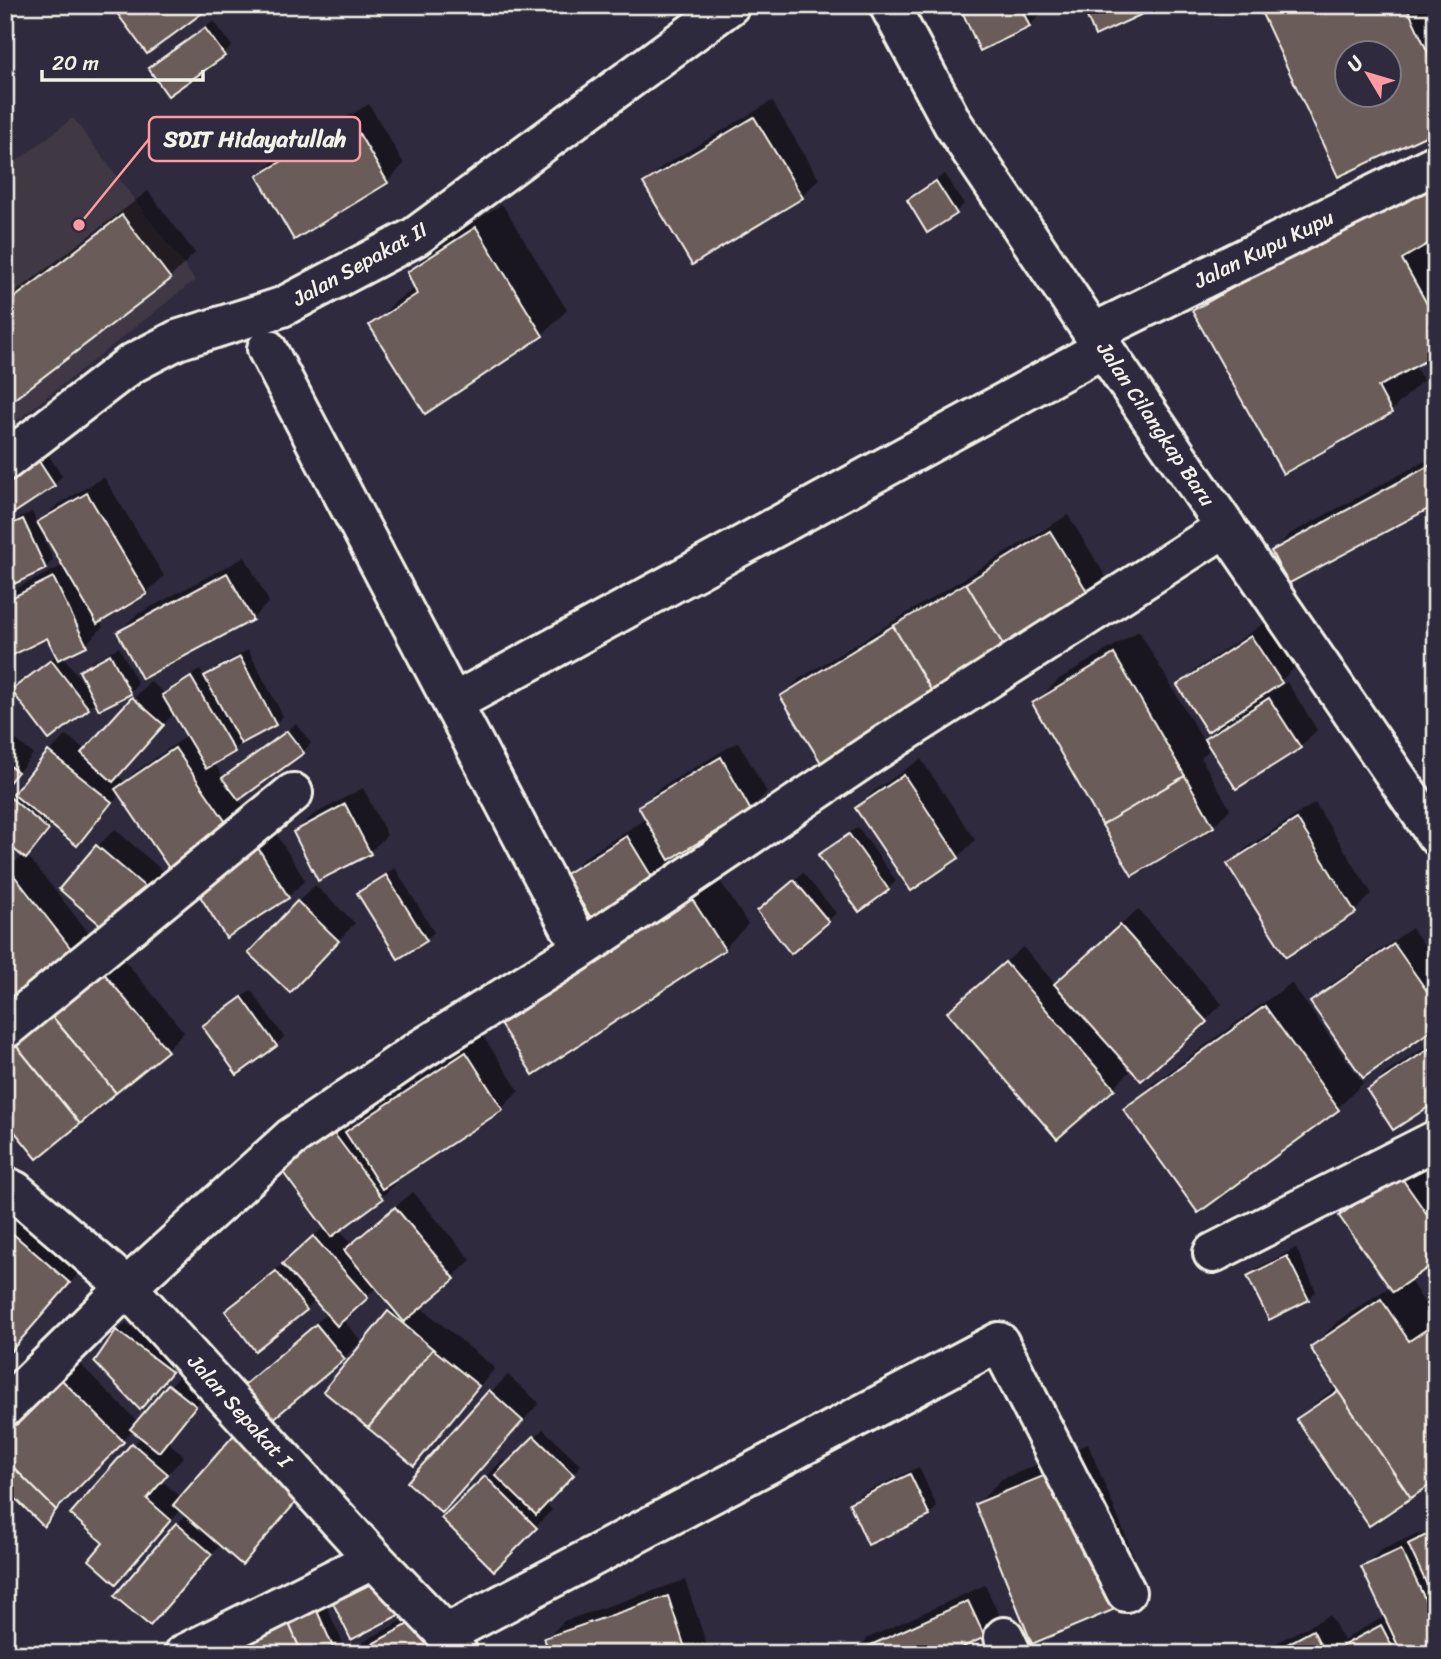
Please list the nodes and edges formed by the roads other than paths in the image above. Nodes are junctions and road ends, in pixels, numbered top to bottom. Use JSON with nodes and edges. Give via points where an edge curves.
{"nodes":[{"id":1,"x":730,"y":5,"type":"edge"},
{"id":2,"x":888,"y":5,"type":"edge"},
{"id":3,"x":1436,"y":164,"type":"edge"},
{"id":4,"x":1098,"y":340,"type":"junction"},
{"id":5,"x":267,"y":349,"type":"dead end"},
{"id":6,"x":5,"y":461,"type":"edge"},
{"id":7,"x":1226,"y":527,"type":"junction"},
{"id":8,"x":453,"y":703,"type":"junction"},
{"id":9,"x":293,"y":793,"type":"dead end"},
{"id":10,"x":1436,"y":835,"type":"edge"},
{"id":11,"x":570,"y":927,"type":"dead end"},
{"id":12,"x":5,"y":1030,"type":"edge"},
{"id":13,"x":1436,"y":1140,"type":"edge"},
{"id":14,"x":5,"y":1186,"type":"edge"},
{"id":15,"x":1213,"y":1253,"type":"dead end"},
{"id":16,"x":127,"y":1287,"type":"junction"},
{"id":17,"x":5,"y":1406,"type":"edge"},
{"id":18,"x":374,"y":1559,"type":"junction"},
{"id":19,"x":1126,"y":1592,"type":"dead end"},
{"id":20,"x":452,"y":1644,"type":"edge"},
{"id":21,"x":184,"y":1654,"type":"edge"}],
"edges":[{"from":1,"to":6,"type":"street","name":"Jalan Sepakat II","via":[[415,237],[282,307],[177,340],[131,364]]},
{"from":2,"to":4,"type":"street","name":"Jalan Cilangkap Baru","via":[[953,124]]},
{"from":3,"to":4,"type":"street","name":"Jalan Kupu Kupu"},
{"from":4,"to":7,"type":"street","name":"Jalan Cilangkap Baru"},
{"from":4,"to":8,"type":"street","name":"Jalan Kupu Kupu"},
{"from":5,"to":8,"type":"street"},
{"from":7,"to":10,"type":"street","name":"Jalan Cilangkap Baru"},
{"from":7,"to":16,"type":"street","via":[[875,751],[291,1138]]},
{"from":8,"to":11,"type":"street"},
{"from":9,"to":12,"type":"street"},
{"from":13,"to":15,"type":"street"},
{"from":14,"to":16,"type":"street","name":"Jalan Sepakat I"},
{"from":16,"to":17,"type":"street"},
{"from":16,"to":18,"type":"street","name":"Jalan Sepakat I"},
{"from":18,"to":20,"type":"street","name":"Jalan Sepakat I"},
{"from":18,"to":21,"type":"street"},
{"from":19,"to":20,"type":"street","via":[[999,1342]]}]}
